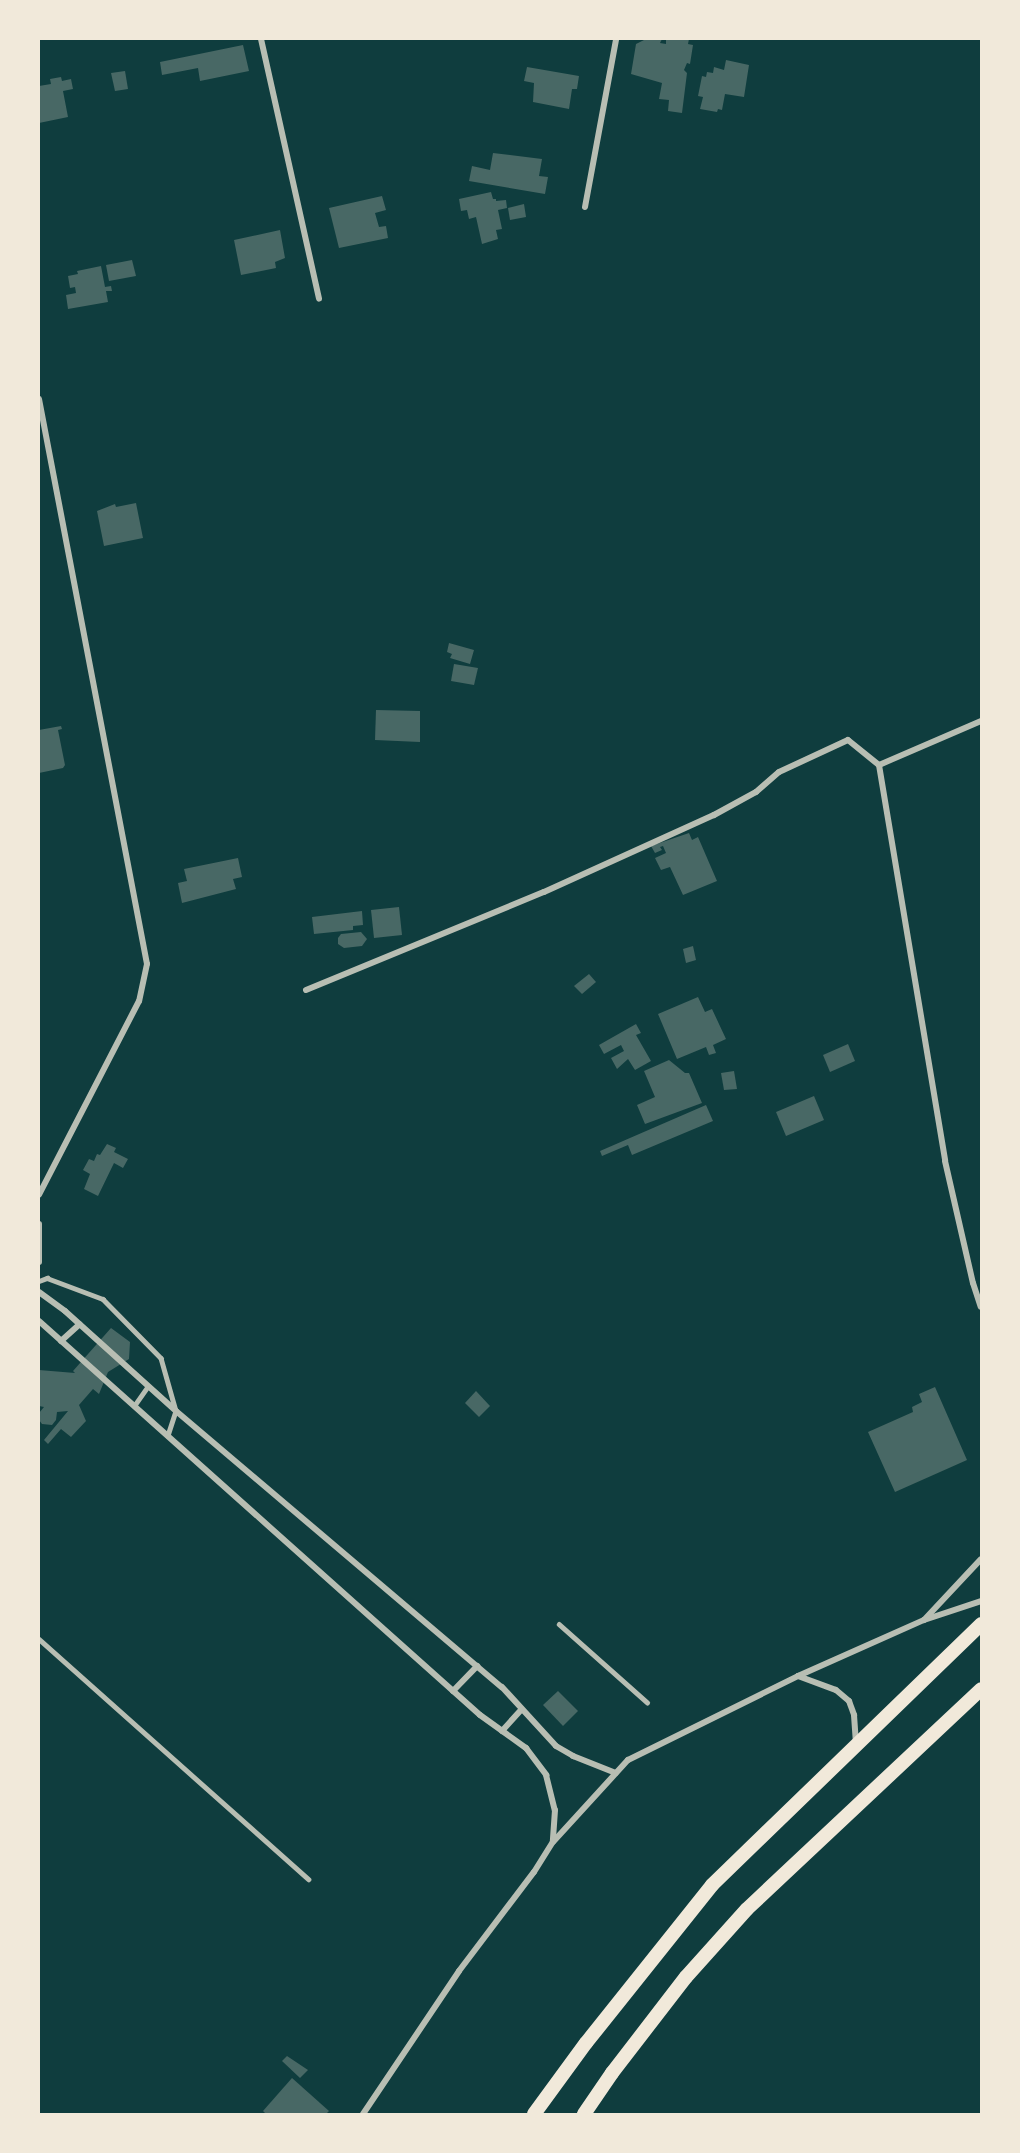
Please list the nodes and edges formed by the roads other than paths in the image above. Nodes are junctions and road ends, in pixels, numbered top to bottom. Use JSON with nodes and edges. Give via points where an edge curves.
{"nodes":[{"id":1,"x":261,"y":39,"type":"edge"},
{"id":2,"x":616,"y":39,"type":"edge"},
{"id":3,"x":585,"y":207,"type":"dead end"},
{"id":4,"x":319,"y":299,"type":"dead end"},
{"id":5,"x":39,"y":399,"type":"edge"},
{"id":6,"x":981,"y":721,"type":"edge"},
{"id":7,"x":879,"y":765,"type":"junction"},
{"id":8,"x":306,"y":990,"type":"dead end"},
{"id":9,"x":39,"y":1195,"type":"edge"},
{"id":10,"x":39,"y":1224,"type":"edge"},
{"id":11,"x":39,"y":1262,"type":"edge"},
{"id":12,"x":39,"y":1281,"type":"edge"},
{"id":13,"x":39,"y":1292,"type":"edge"},
{"id":14,"x":981,"y":1307,"type":"edge"},
{"id":15,"x":39,"y":1321,"type":"edge"},
{"id":16,"x":80,"y":1324,"type":"junction"},
{"id":17,"x":62,"y":1341,"type":"junction"},
{"id":18,"x":148,"y":1386,"type":"junction"},
{"id":19,"x":134,"y":1406,"type":"junction"},
{"id":20,"x":176,"y":1411,"type":"junction"},
{"id":21,"x":168,"y":1436,"type":"junction"},
{"id":22,"x":981,"y":1559,"type":"edge"},
{"id":23,"x":981,"y":1601,"type":"edge"},
{"id":24,"x":924,"y":1620,"type":"junction"},
{"id":25,"x":559,"y":1624,"type":"dead end"},
{"id":26,"x":981,"y":1624,"type":"edge"},
{"id":27,"x":39,"y":1639,"type":"edge"},
{"id":28,"x":477,"y":1666,"type":"junction"},
{"id":29,"x":798,"y":1676,"type":"junction"},
{"id":30,"x":981,"y":1689,"type":"edge"},
{"id":31,"x":453,"y":1691,"type":"junction"},
{"id":32,"x":647,"y":1702,"type":"dead end"},
{"id":33,"x":521,"y":1710,"type":"junction"},
{"id":34,"x":502,"y":1731,"type":"junction"},
{"id":35,"x":856,"y":1744,"type":"junction"},
{"id":36,"x":616,"y":1773,"type":"junction"},
{"id":37,"x":553,"y":1842,"type":"junction"},
{"id":38,"x":308,"y":1879,"type":"dead end"},
{"id":39,"x":363,"y":2114,"type":"edge"},
{"id":40,"x":534,"y":2114,"type":"edge"},
{"id":41,"x":584,"y":2114,"type":"edge"}],
"edges":[{"from":1,"to":4,"type":"street"},
{"from":2,"to":3,"type":"street"},
{"from":5,"to":9,"type":"street","via":[[147,964],[139,1001]]},
{"from":6,"to":7,"type":"street"},
{"from":7,"to":8,"type":"street","via":[[848,740],[779,772],[756,792],[714,815],[544,892]]},
{"from":7,"to":14,"type":"street","via":[[945,1161]]},
{"from":10,"to":11,"type":"street"},
{"from":12,"to":20,"type":"lane","via":[[47,1278],[103,1299],[161,1358]]},
{"from":13,"to":16,"type":"street"},
{"from":15,"to":17,"type":"street"},
{"from":16,"to":17,"type":"street"},
{"from":16,"to":18,"type":"street"},
{"from":17,"to":19,"type":"street"},
{"from":18,"to":19,"type":"lane"},
{"from":18,"to":20,"type":"street"},
{"from":19,"to":21,"type":"street"},
{"from":20,"to":21,"type":"lane"},
{"from":20,"to":28,"type":"street"},
{"from":21,"to":31,"type":"street"},
{"from":22,"to":24,"type":"street"},
{"from":23,"to":24,"type":"street"},
{"from":24,"to":29,"type":"street"},
{"from":25,"to":32,"type":"lane"},
{"from":26,"to":35,"type":"main road"},
{"from":27,"to":38,"type":"lane"},
{"from":28,"to":31,"type":"street"},
{"from":28,"to":33,"type":"street"},
{"from":29,"to":35,"type":"street","via":[[836,1690],[849,1701]]},
{"from":29,"to":36,"type":"street","via":[[649,1748],[628,1760]]},
{"from":30,"to":41,"type":"main road","via":[[747,1909],[686,1977]]},
{"from":31,"to":34,"type":"street"},
{"from":33,"to":34,"type":"street"},
{"from":33,"to":36,"type":"street","via":[[556,1746]]},
{"from":34,"to":37,"type":"street","via":[[526,1748],[546,1775],[555,1810]]},
{"from":35,"to":40,"type":"main road","via":[[712,1885]]},
{"from":36,"to":37,"type":"street"},
{"from":37,"to":39,"type":"street","via":[[459,1971]]}]}
